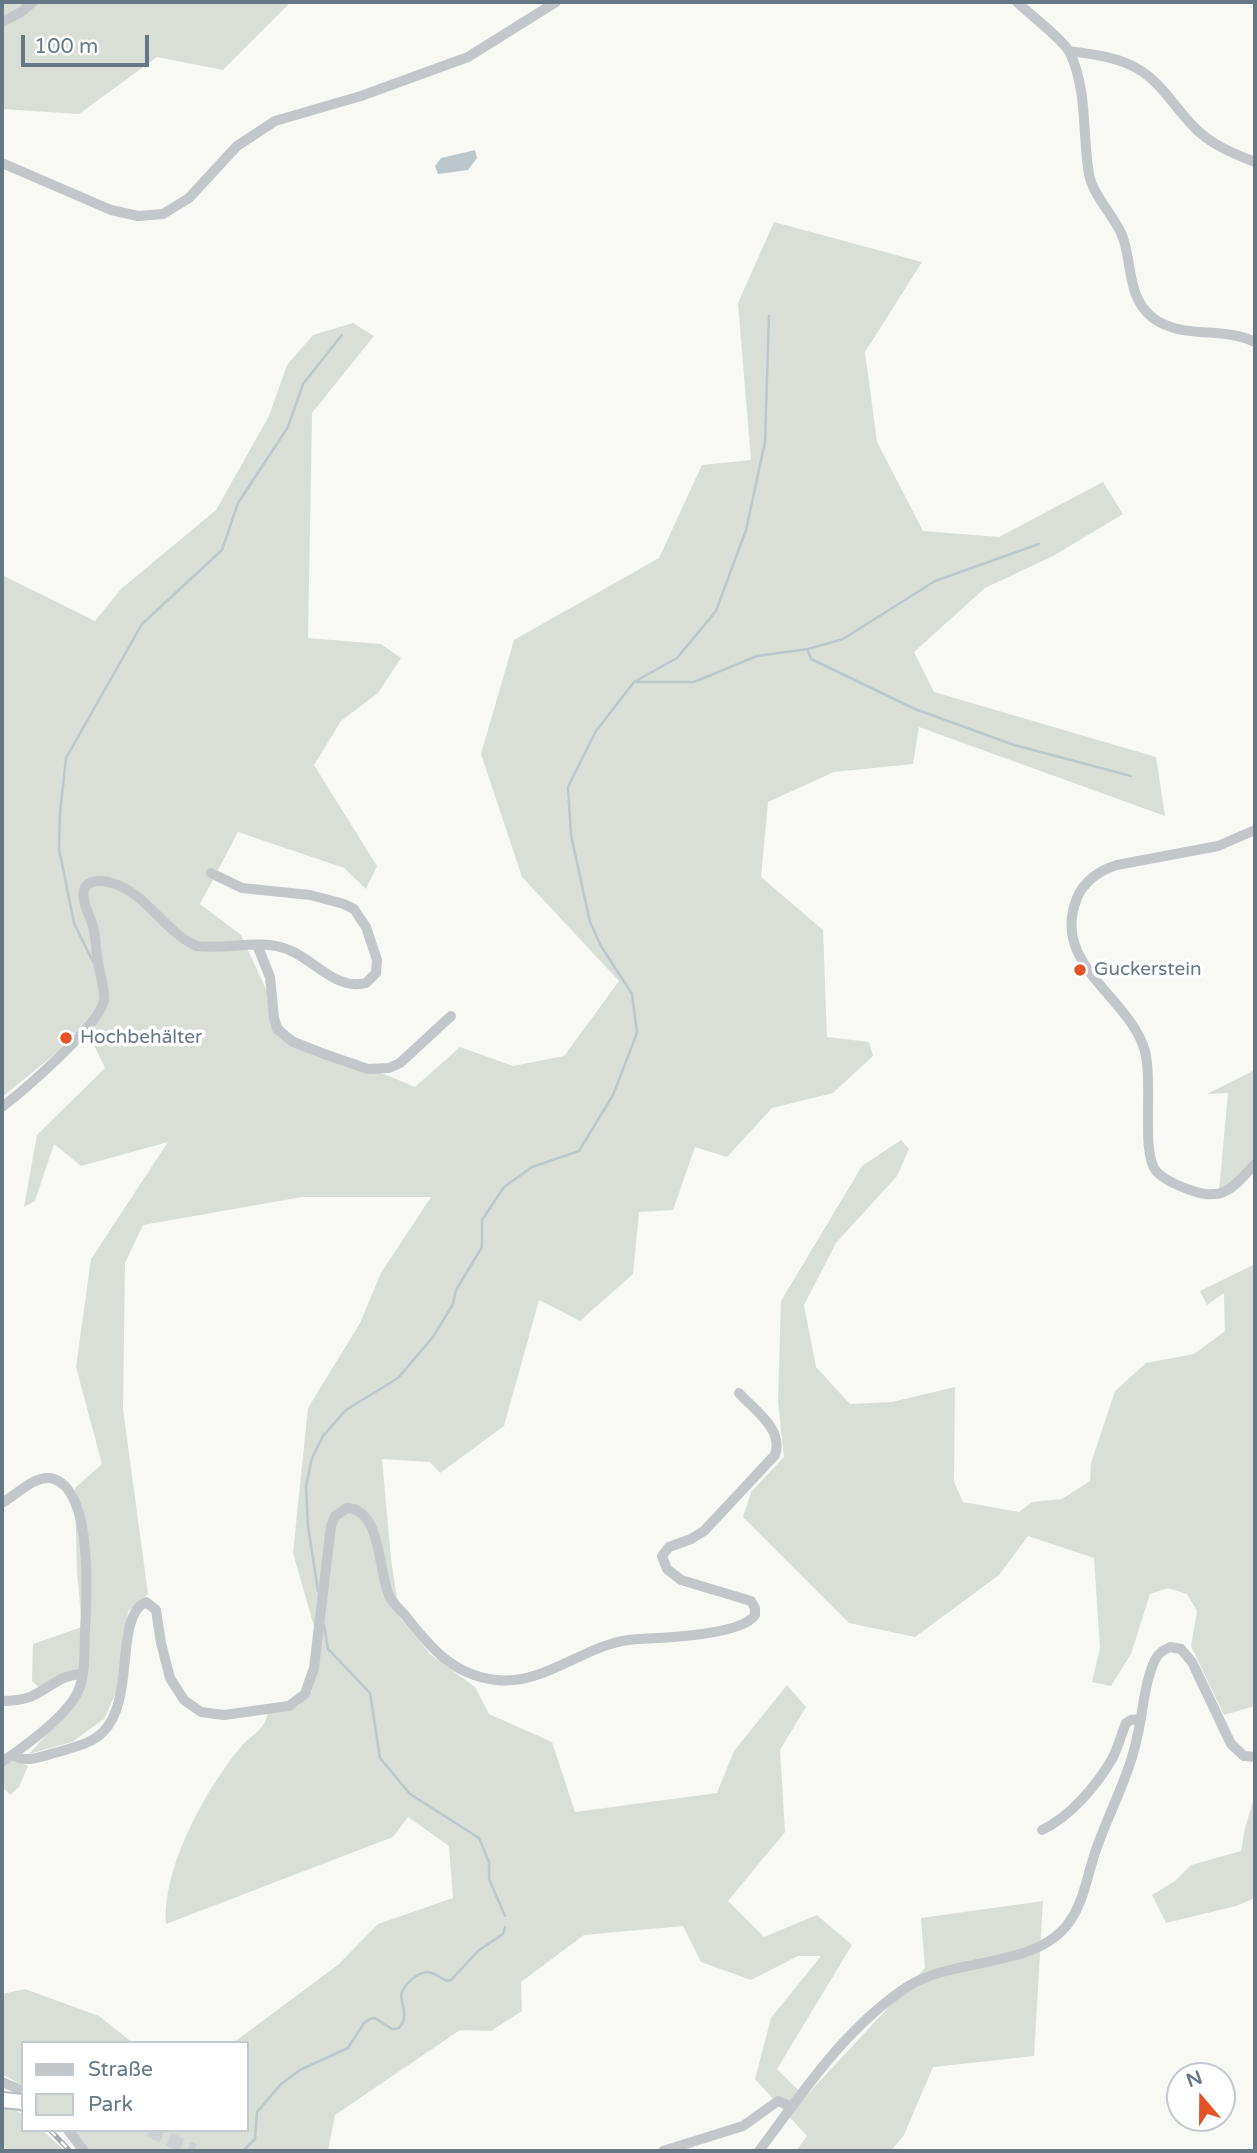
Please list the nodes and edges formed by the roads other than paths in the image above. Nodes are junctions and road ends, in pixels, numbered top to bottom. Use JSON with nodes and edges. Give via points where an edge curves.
{"nodes":[{"id":1,"x":33,"y":2,"type":"edge"},
{"id":2,"x":556,"y":2,"type":"edge"},
{"id":3,"x":1017,"y":2,"type":"edge"},
{"id":4,"x":2,"y":22,"type":"edge"},
{"id":5,"x":1069,"y":51,"type":"junction"},
{"id":6,"x":1255,"y":162,"type":"edge"},
{"id":7,"x":2,"y":163,"type":"edge"},
{"id":8,"x":1255,"y":342,"type":"edge"},
{"id":9,"x":1255,"y":830,"type":"edge"},
{"id":10,"x":211,"y":873,"type":"dead end"},
{"id":11,"x":257,"y":945,"type":"junction"},
{"id":12,"x":451,"y":1016,"type":"dead end"},
{"id":13,"x":2,"y":1107,"type":"edge"},
{"id":14,"x":1255,"y":1164,"type":"edge"},
{"id":15,"x":739,"y":1393,"type":"dead end"},
{"id":16,"x":2,"y":1503,"type":"edge"},
{"id":17,"x":82,"y":1674,"type":"junction"},
{"id":18,"x":2,"y":1701,"type":"edge"},
{"id":19,"x":1141,"y":1719,"type":"junction"},
{"id":20,"x":1255,"y":1757,"type":"edge"},
{"id":21,"x":7,"y":1758,"type":"edge"},
{"id":22,"x":1042,"y":1830,"type":"dead end"},
{"id":23,"x":2,"y":2082,"type":"edge"},
{"id":24,"x":21,"y":2090,"type":"edge"},
{"id":25,"x":2,"y":2100,"type":"edge"},
{"id":26,"x":21,"y":2102,"type":"edge"},
{"id":27,"x":792,"y":2106,"type":"junction"},
{"id":28,"x":70,"y":2132,"type":"edge"},
{"id":29,"x":84,"y":2151,"type":"edge"},
{"id":30,"x":663,"y":2151,"type":"edge"},
{"id":31,"x":759,"y":2151,"type":"edge"}],
"edges":[{"from":1,"to":4,"type":"street"},
{"from":2,"to":7,"type":"street","via":[[468,57],[275,121],[237,146],[189,198],[163,214],[138,216],[111,210]]},
{"from":3,"to":5,"type":"street"},
{"from":5,"to":6,"type":"street","via":[[1099,55],[1136,68],[1152,79],[1195,129]]},
{"from":5,"to":8,"type":"street","via":[[1082,91],[1089,177],[1122,236],[1140,306],[1164,325],[1242,336]]},
{"from":9,"to":14,"type":"street","via":[[1218,846],[1103,870],[1079,894],[1071,919],[1078,955],[1144,1047],[1150,1152],[1156,1171],[1190,1190],[1216,1195],[1229,1190]]},
{"from":10,"to":11,"type":"street","via":[[242,888],[299,893],[354,909],[366,927],[378,970],[366,983],[346,985],[291,950]]},
{"from":11,"to":12,"type":"street","via":[[270,977],[277,1029],[293,1042],[327,1055],[368,1069],[389,1068]]},
{"from":11,"to":13,"type":"street","via":[[188,943],[119,885],[89,884],[84,895],[95,936],[103,1005],[95,1020]]},
{"from":15,"to":21,"type":"street","via":[[773,1429],[775,1455],[712,1524],[697,1536],[669,1547],[662,1559],[681,1580],[751,1601],[755,1612],[750,1621],[688,1637],[610,1643],[535,1675],[507,1681],[479,1676],[444,1659],[392,1601],[370,1524],[356,1509],[347,1508],[335,1516],[331,1526],[314,1668],[308,1688],[294,1704],[224,1715],[193,1708],[170,1678],[156,1610],[146,1602],[138,1605],[130,1622],[121,1696],[104,1732],[82,1745],[37,1758]]},
{"from":16,"to":17,"type":"street","via":[[45,1478],[55,1479],[70,1494],[87,1552]]},
{"from":17,"to":18,"type":"street","via":[[62,1677],[29,1697]]},
{"from":17,"to":21,"type":"street","via":[[72,1702]]},
{"from":19,"to":20,"type":"street","via":[[1157,1657],[1175,1647],[1192,1662],[1231,1744],[1244,1756]]},
{"from":19,"to":22,"type":"street","via":[[1126,1723],[1111,1760],[1086,1794]]},
{"from":19,"to":27,"type":"street","via":[[1080,1903],[1061,1933],[1033,1949],[933,1974],[908,1987],[855,2029]]},
{"from":23,"to":24,"type":"street"},
{"from":25,"to":26,"type":"main road","bridge":true},
{"from":27,"to":30,"type":"street","via":[[778,2101],[743,2126]]},
{"from":27,"to":31,"type":"street"},
{"from":28,"to":29,"type":"street"}]}
